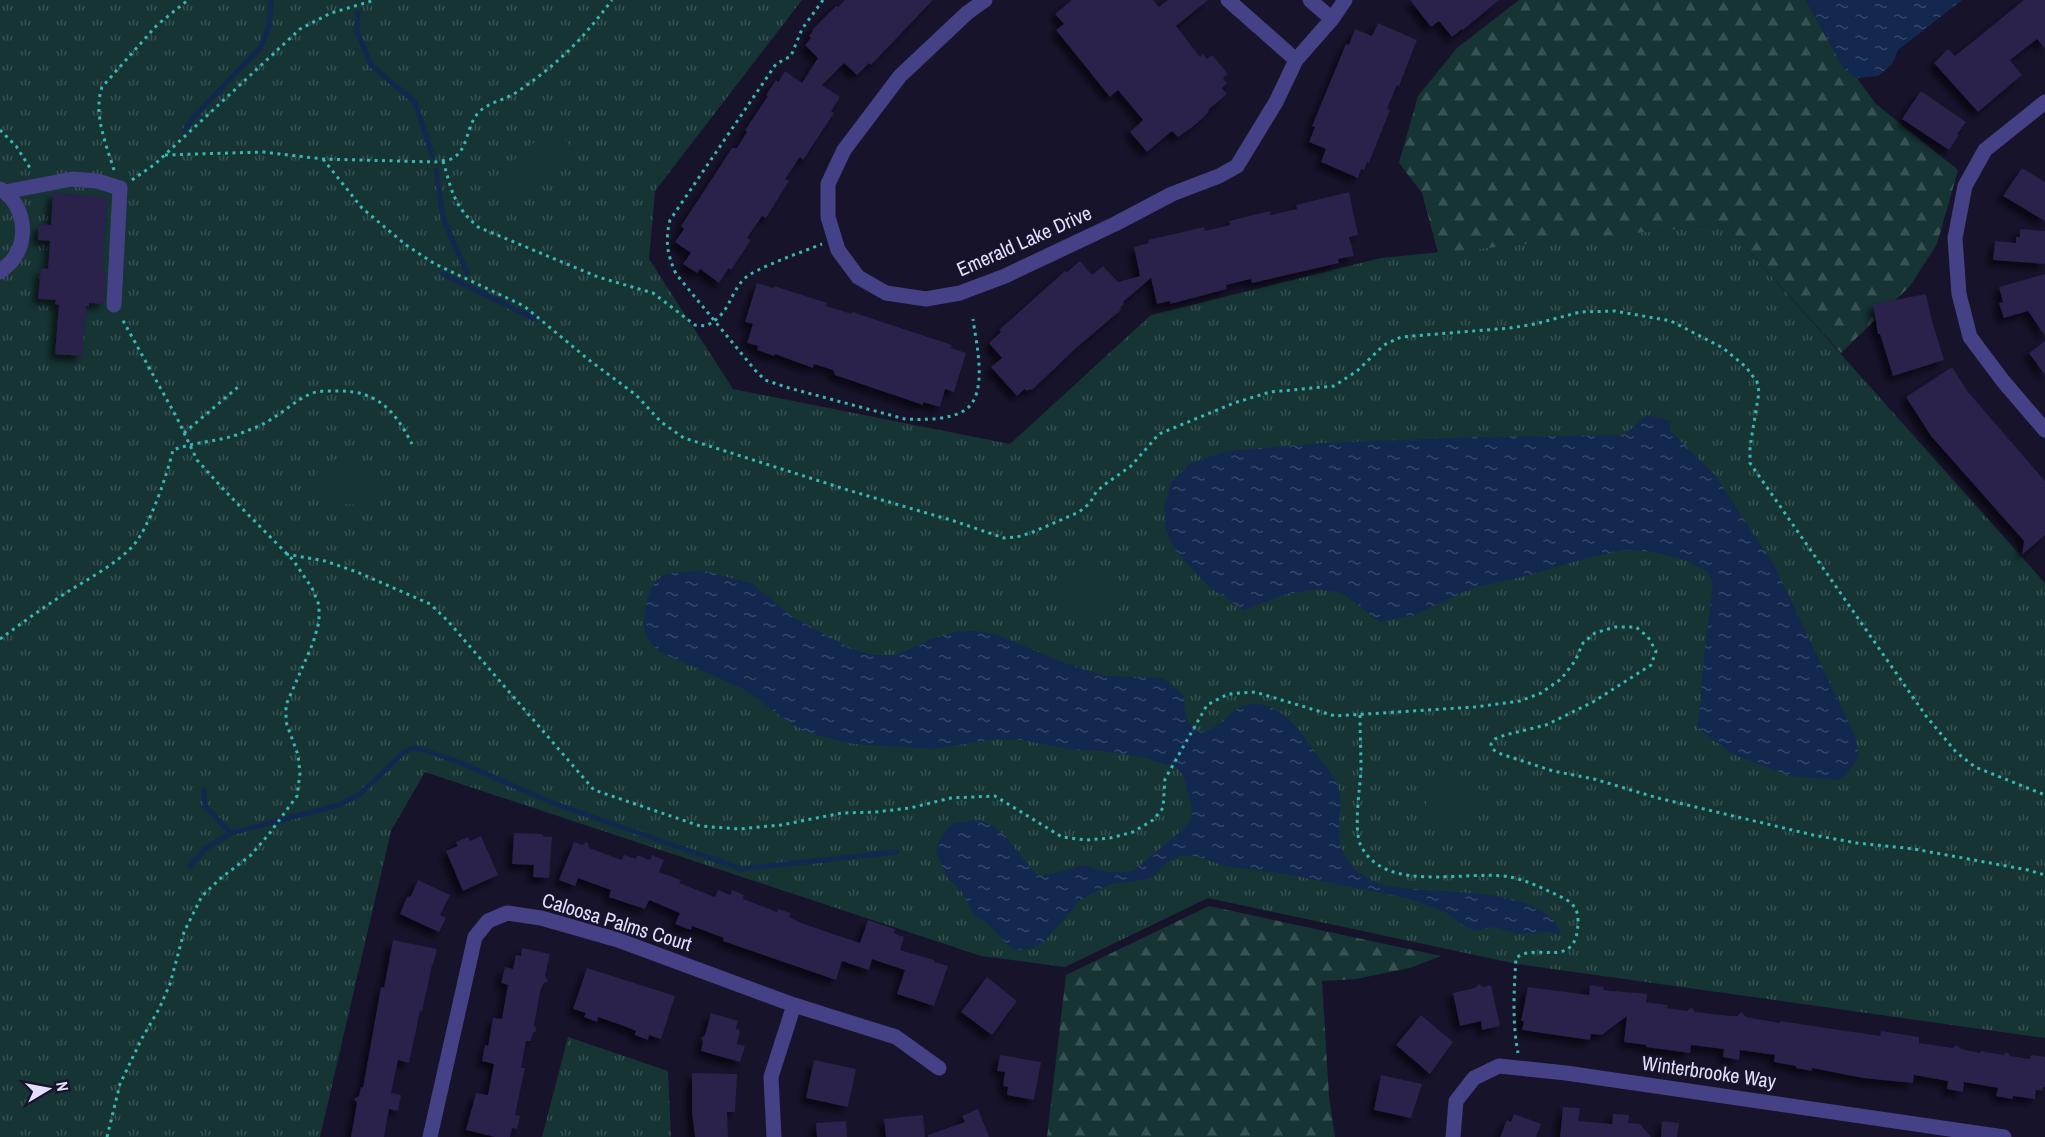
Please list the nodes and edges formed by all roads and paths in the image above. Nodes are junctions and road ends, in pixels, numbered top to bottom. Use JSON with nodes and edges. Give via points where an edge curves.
{"nodes":[{"id":1,"x":188,"y":0,"type":"edge"},
{"id":2,"x":375,"y":0,"type":"edge"},
{"id":3,"x":612,"y":0,"type":"edge"},
{"id":4,"x":823,"y":0,"type":"edge"},
{"id":5,"x":985,"y":0,"type":"edge"},
{"id":6,"x":1228,"y":0,"type":"edge"},
{"id":7,"x":1310,"y":0,"type":"edge"},
{"id":8,"x":1345,"y":0,"type":"edge"},
{"id":9,"x":1332,"y":19,"type":"junction"},
{"id":10,"x":1296,"y":60,"type":"junction"},
{"id":11,"x":2045,"y":102,"type":"edge"},
{"id":12,"x":0,"y":130,"type":"edge"},
{"id":13,"x":165,"y":155,"type":"junction"},
{"id":14,"x":323,"y":159,"type":"junction"},
{"id":15,"x":443,"y":161,"type":"junction"},
{"id":16,"x":41,"y":184,"type":"junction"},
{"id":17,"x":120,"y":188,"type":"junction"},
{"id":18,"x":3,"y":190,"type":"edge"},
{"id":19,"x":834,"y":238,"type":"junction"},
{"id":20,"x":0,"y":272,"type":"edge"},
{"id":21,"x":114,"y":305,"type":"joint"},
{"id":22,"x":973,"y":319,"type":"dead end"},
{"id":23,"x":715,"y":320,"type":"junction"},
{"id":24,"x":238,"y":387,"type":"dead end"},
{"id":25,"x":2045,"y":430,"type":"edge"},
{"id":26,"x":184,"y":433,"type":"junction"},
{"id":27,"x":189,"y":444,"type":"junction"},
{"id":28,"x":412,"y":444,"type":"dead end"},
{"id":29,"x":286,"y":554,"type":"junction"},
{"id":30,"x":0,"y":639,"type":"edge"},
{"id":31,"x":1360,"y":715,"type":"junction"},
{"id":32,"x":2045,"y":795,"type":"edge"},
{"id":33,"x":2045,"y":875,"type":"edge"},
{"id":34,"x":794,"y":1005,"type":"junction"},
{"id":35,"x":939,"y":1068,"type":"dead end"},
{"id":36,"x":1521,"y":1068,"type":"junction"},
{"id":37,"x":107,"y":1137,"type":"edge"},
{"id":38,"x":430,"y":1137,"type":"edge"},
{"id":39,"x":774,"y":1137,"type":"edge"},
{"id":40,"x":1453,"y":1137,"type":"edge"},
{"id":41,"x":2004,"y":1137,"type":"edge"}],
"edges":[{"from":1,"to":17,"type":"path","via":[[157,26],[102,87],[99,109],[104,139]]},
{"from":2,"to":13,"type":"path","via":[[331,13],[300,29]]},
{"from":3,"to":15,"type":"path","via":[[564,57],[514,94],[479,111],[460,152]]},
{"from":4,"to":23,"type":"path","via":[[802,28],[791,56],[776,64],[670,220],[668,257],[676,274]]},
{"from":5,"to":19,"type":"street","name":"Emerald Lake Drive","via":[[900,76],[844,150],[828,184],[828,217]]},
{"from":6,"to":10,"type":"street"},
{"from":7,"to":9,"type":"street"},
{"from":8,"to":9,"type":"street","name":"Emerald Lake Drive"},
{"from":9,"to":10,"type":"street","name":"Emerald Lake Drive"},
{"from":10,"to":19,"type":"street","name":"Emerald Lake Drive","via":[[1237,166],[1005,276],[960,293],[926,300],[886,293],[858,277]]},
{"from":11,"to":25,"type":"street","via":[[1985,150],[1965,186],[1955,238],[1959,294],[1970,337]]},
{"from":12,"to":16,"type":"path","via":[[16,146]]},
{"from":13,"to":14,"type":"path","via":[[263,152]]},
{"from":13,"to":17,"type":"path"},
{"from":14,"to":15,"type":"path"},
{"from":14,"to":32,"type":"path","via":[[362,208],[406,245],[435,264],[524,306],[684,438],[1004,538],[1033,532],[1079,512],[1096,492],[1131,466],[1159,434],[1270,392],[1334,386],[1384,345],[1401,337],[1510,328],[1580,312],[1615,311],[1671,321],[1723,348],[1757,382],[1750,463],[1926,716],[1956,752],[1975,767]]},
{"from":15,"to":23,"type":"path","via":[[455,200],[478,227],[597,277],[653,293],[695,325],[706,326]]},
{"from":16,"to":17,"type":"street","via":[[72,179]]},
{"from":16,"to":18,"type":"street"},
{"from":17,"to":21,"type":"street"},
{"from":18,"to":20,"type":"street","via":[[16,204],[23,233],[20,249]]},
{"from":19,"to":23,"type":"path","via":[[751,274]]},
{"from":21,"to":26,"type":"path"},
{"from":22,"to":23,"type":"path","via":[[979,380],[974,400],[965,411],[924,420],[887,416],[765,380]]},
{"from":24,"to":26,"type":"path"},
{"from":26,"to":27,"type":"path"},
{"from":27,"to":28,"type":"path","via":[[241,433],[271,420],[309,394],[325,391],[355,391],[375,398],[393,413]]},
{"from":27,"to":29,"type":"path","via":[[225,491]]},
{"from":27,"to":30,"type":"path","via":[[173,450],[166,478],[133,546]]},
{"from":29,"to":31,"type":"path","via":[[357,572],[430,604],[594,790],[700,826],[739,829],[781,825],[842,813],[910,808],[951,798],[995,796],[1062,837],[1110,838],[1133,832],[1153,820],[1163,808],[1165,778],[1207,705],[1228,694],[1255,692],[1335,716]]},
{"from":29,"to":37,"type":"path","via":[[312,588],[319,605],[313,643],[286,705],[286,722],[298,755],[297,796],[251,855],[202,896],[184,932],[170,984],[120,1084]]},
{"from":31,"to":33,"type":"path","via":[[1520,701],[1561,679],[1583,643],[1595,633],[1615,627],[1636,627],[1656,651],[1651,665],[1568,715],[1495,739],[1492,749],[1553,771],[1594,778],[1658,798],[1812,835],[1914,849]]},
{"from":31,"to":36,"type":"path","via":[[1357,833],[1361,847],[1374,861],[1391,872],[1416,877],[1509,877],[1571,902],[1578,914],[1578,928],[1566,951],[1522,953],[1516,958],[1515,1038]]},
{"from":34,"to":35,"type":"street","name":"Caloosa Palms Court","via":[[896,1037]]},
{"from":34,"to":38,"type":"street","name":"Caloosa Palms Court","via":[[618,940],[541,918],[507,913],[488,921],[475,937]]},
{"from":34,"to":39,"type":"street","via":[[771,1077]]},
{"from":36,"to":40,"type":"street","name":"Winterbrooke Way","via":[[1498,1066],[1474,1078],[1456,1101]]},
{"from":36,"to":41,"type":"street","name":"Winterbrooke Way"}]}
